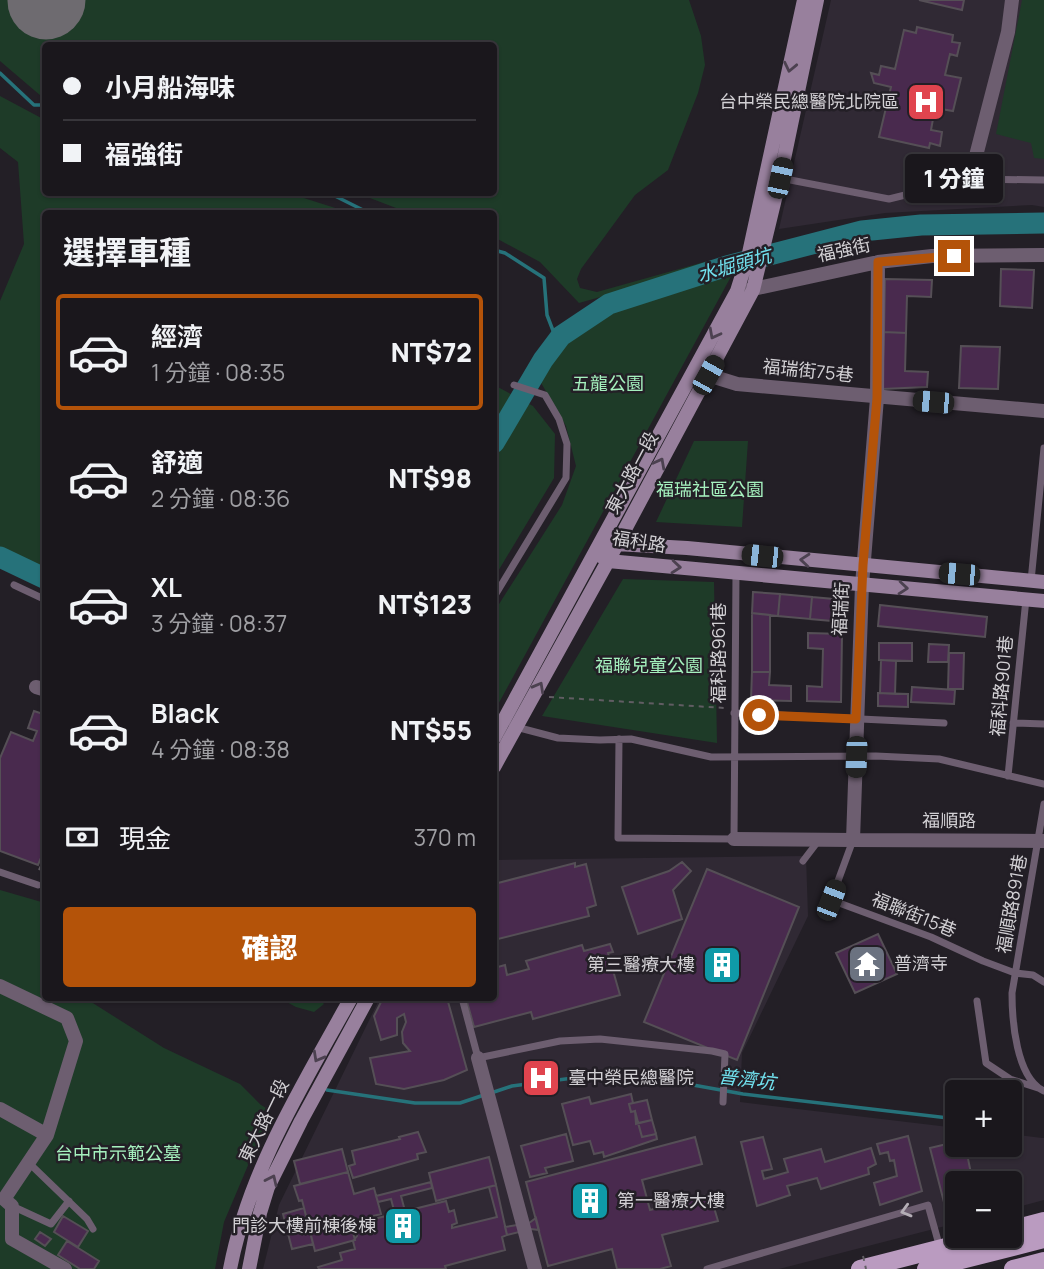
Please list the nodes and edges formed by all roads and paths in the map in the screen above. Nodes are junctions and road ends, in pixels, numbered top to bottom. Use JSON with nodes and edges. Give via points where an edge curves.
{"nodes":[{"id":1,"x":804,"y":0,"type":"edge"},
{"id":2,"x":817,"y":0,"type":"edge"},
{"id":3,"x":1012,"y":0,"type":"edge"},
{"id":4,"x":780,"y":178,"type":"junction"},
{"id":5,"x":970,"y":179,"type":"junction"},
{"id":6,"x":1044,"y":180,"type":"edge"},
{"id":7,"x":1044,"y":255,"type":"edge"},
{"id":8,"x":878,"y":262,"type":"junction"},
{"id":9,"x":751,"y":270,"type":"junction"},
{"id":10,"x":752,"y":290,"type":"junction"},
{"id":11,"x":737,"y":291,"type":"junction"},
{"id":12,"x":702,"y":371,"type":"junction"},
{"id":13,"x":514,"y":386,"type":"dead end"},
{"id":14,"x":877,"y":398,"type":"junction"},
{"id":15,"x":1044,"y":411,"type":"edge"},
{"id":16,"x":1044,"y":447,"type":"edge"},
{"id":17,"x":616,"y":544,"type":"junction"},
{"id":18,"x":595,"y":552,"type":"junction"},
{"id":19,"x":608,"y":561,"type":"junction"},
{"id":20,"x":863,"y":565,"type":"junction"},
{"id":21,"x":736,"y":573,"type":"junction"},
{"id":22,"x":1037,"y":581,"type":"edge"},
{"id":23,"x":14,"y":585,"type":"dead end"},
{"id":24,"x":862,"y":585,"type":"junction"},
{"id":25,"x":497,"y":592,"type":"edge"},
{"id":26,"x":42,"y":598,"type":"edge"},
{"id":27,"x":1026,"y":599,"type":"junction"},
{"id":28,"x":1044,"y":601,"type":"edge"},
{"id":29,"x":534,"y":696,"type":"junction"},
{"id":30,"x":734,"y":713,"type":"junction"},
{"id":31,"x":856,"y":719,"type":"junction"},
{"id":32,"x":944,"y":723,"type":"dead end"},
{"id":33,"x":1013,"y":723,"type":"junction"},
{"id":34,"x":1044,"y":724,"type":"edge"},
{"id":35,"x":497,"y":727,"type":"edge"},
{"id":36,"x":517,"y":727,"type":"junction"},
{"id":37,"x":497,"y":729,"type":"edge"},
{"id":38,"x":619,"y":739,"type":"junction"},
{"id":39,"x":734,"y":756,"type":"junction"},
{"id":40,"x":856,"y":757,"type":"junction"},
{"id":41,"x":497,"y":762,"type":"edge"},
{"id":42,"x":1008,"y":776,"type":"junction"},
{"id":43,"x":1044,"y":784,"type":"edge"},
{"id":44,"x":1044,"y":804,"type":"edge"},
{"id":45,"x":734,"y":839,"type":"junction"},
{"id":46,"x":819,"y":840,"type":"junction"},
{"id":47,"x":853,"y":840,"type":"junction"},
{"id":48,"x":1042,"y":841,"type":"edge"},
{"id":49,"x":803,"y":861,"type":"dead end"},
{"id":50,"x":42,"y":864,"type":"edge"},
{"id":51,"x":39,"y":870,"type":"dead end"},
{"id":52,"x":0,"y":872,"type":"edge"},
{"id":53,"x":38,"y":885,"type":"dead end"},
{"id":54,"x":1015,"y":973,"type":"junction"},
{"id":55,"x":1044,"y":982,"type":"edge"},
{"id":56,"x":0,"y":986,"type":"edge"},
{"id":57,"x":349,"y":1001,"type":"edge"},
{"id":58,"x":366,"y":1001,"type":"edge"},
{"id":59,"x":464,"y":1001,"type":"edge"},
{"id":60,"x":977,"y":1001,"type":"dead end"},
{"id":61,"x":478,"y":1058,"type":"junction"},
{"id":62,"x":1042,"y":1090,"type":"edge"},
{"id":63,"x":723,"y":1102,"type":"dead end"},
{"id":64,"x":0,"y":1109,"type":"edge"},
{"id":65,"x":47,"y":1135,"type":"junction"},
{"id":66,"x":30,"y":1164,"type":"junction"},
{"id":67,"x":69,"y":1200,"type":"junction"},
{"id":68,"x":6,"y":1202,"type":"edge"},
{"id":69,"x":1044,"y":1221,"type":"edge"},
{"id":70,"x":1022,"y":1227,"type":"edge"},
{"id":71,"x":93,"y":1229,"type":"dead end"},
{"id":72,"x":1044,"y":1239,"type":"edge"},
{"id":73,"x":945,"y":1248,"type":"edge"},
{"id":74,"x":940,"y":1249,"type":"junction"},
{"id":75,"x":1044,"y":1261,"type":"edge"},
{"id":76,"x":861,"y":1263,"type":"edge"},
{"id":77,"x":65,"y":1269,"type":"edge"},
{"id":78,"x":230,"y":1269,"type":"edge"},
{"id":79,"x":249,"y":1269,"type":"edge"},
{"id":80,"x":534,"y":1269,"type":"edge"},
{"id":81,"x":707,"y":1269,"type":"edge"},
{"id":82,"x":866,"y":1269,"type":"edge"},
{"id":83,"x":926,"y":1269,"type":"edge"},
{"id":84,"x":1013,"y":1269,"type":"edge"}],
"edges":[{"from":1,"to":9,"type":"street","one_way":true,"via":[[749,253]]},
{"from":2,"to":4,"type":"street"},
{"from":3,"to":5,"type":"street"},
{"from":4,"to":5,"type":"lane","via":[[889,199]]},
{"from":4,"to":9,"type":"street","via":[[764,244]]},
{"from":5,"to":6,"type":"lane"},
{"from":7,"to":8,"type":"street","name":"福強街","via":[[932,256]]},
{"from":8,"to":10,"type":"street","name":"福強街"},
{"from":8,"to":14,"type":"street","name":"福瑞街"},
{"from":9,"to":10,"type":"street","name":"東大路一段"},
{"from":9,"to":11,"type":"street","name":"東大路一段"},
{"from":10,"to":11,"type":"street","name":"福強街"},
{"from":10,"to":12,"type":"street","name":"東大路一段"},
{"from":11,"to":12,"type":"street","name":"東大路一段","one_way":true},
{"from":12,"to":14,"type":"street","name":"福瑞街75巷","via":[[737,384]]},
{"from":17,"to":12,"type":"street","name":"東大路一段","one_way":true},
{"from":12,"to":18,"type":"street","name":"東大路一段"},
{"from":13,"to":25,"type":"lane","via":[[545,395],[559,419],[567,444],[566,478]]},
{"from":14,"to":15,"type":"street","name":"福瑞街75巷"},
{"from":14,"to":20,"type":"street","name":"福瑞街"},
{"from":16,"to":22,"type":"lane"},
{"from":17,"to":18,"type":"street","name":"福科路"},
{"from":17,"to":19,"type":"street","name":"東大路一段"},
{"from":20,"to":17,"type":"street","name":"福科路","one_way":true},
{"from":18,"to":19,"type":"street","name":"福科路"},
{"from":18,"to":35,"type":"street","name":"東大路一段"},
{"from":19,"to":21,"type":"street","name":"福科路","one_way":true},
{"from":29,"to":19,"type":"street","name":"東大路一段","one_way":true},
{"from":20,"to":22,"type":"street","name":"福科路"},
{"from":20,"to":24,"type":"street","name":"福瑞街"},
{"from":21,"to":24,"type":"street","name":"福科路"},
{"from":21,"to":30,"type":"lane","name":"福科路961巷"},
{"from":23,"to":26,"type":"lane"},
{"from":24,"to":27,"type":"street","name":"福科路","one_way":true},
{"from":24,"to":31,"type":"street","name":"福瑞街"},
{"from":27,"to":28,"type":"street","name":"福科路"},
{"from":27,"to":33,"type":"lane","name":"福科路901巷"},
{"from":29,"to":30,"type":"path","via":[[726,708]]},
{"from":29,"to":36,"type":"street","name":"東大路一段"},
{"from":30,"to":31,"type":"lane"},
{"from":30,"to":39,"type":"lane","name":"福科路961巷"},
{"from":31,"to":32,"type":"lane"},
{"from":31,"to":40,"type":"street","name":"福瑞街"},
{"from":33,"to":34,"type":"lane"},
{"from":33,"to":42,"type":"lane","name":"福科路901巷"},
{"from":36,"to":37,"type":"lane"},
{"from":36,"to":38,"type":"lane","via":[[558,738]]},
{"from":36,"to":41,"type":"street","name":"東大路一段"},
{"from":38,"to":39,"type":"lane","via":[[710,757]]},
{"from":38,"to":45,"type":"lane","via":[[618,838]]},
{"from":39,"to":40,"type":"lane"},
{"from":39,"to":45,"type":"lane","name":"福科路961巷"},
{"from":40,"to":42,"type":"lane","via":[[939,759]]},
{"from":40,"to":47,"type":"street","name":"福瑞街"},
{"from":42,"to":43,"type":"lane"},
{"from":44,"to":48,"type":"lane","name":"福順路891巷"},
{"from":45,"to":46,"type":"street"},
{"from":46,"to":47,"type":"street"},
{"from":46,"to":49,"type":"lane"},
{"from":47,"to":48,"type":"street","name":"福順路"},
{"from":47,"to":54,"type":"lane","name":"福聯街15巷","via":[[831,900]]},
{"from":48,"to":54,"type":"lane","name":"福順路891巷"},
{"from":50,"to":51,"type":"path"},
{"from":52,"to":53,"type":"lane"},
{"from":54,"to":55,"type":"lane","name":"福聯街15巷"},
{"from":54,"to":62,"type":"lane","name":"福順路891巷","via":[[1014,1035],[1028,1073]]},
{"from":56,"to":65,"type":"street","via":[[67,1018],[76,1041]]},
{"from":57,"to":78,"type":"street","name":"東大路一段","one_way":true,"via":[[268,1151],[247,1204]]},
{"from":79,"to":58,"type":"street","name":"東大路一段","one_way":true,"via":[[268,1187]]},
{"from":59,"to":61,"type":"lane"},
{"from":60,"to":62,"type":"lane","via":[[986,1063],[1010,1079]]},
{"from":61,"to":63,"type":"lane","via":[[560,1041],[600,1039],[712,1051],[725,1054]]},
{"from":61,"to":80,"type":"street"},
{"from":64,"to":65,"type":"street"},
{"from":65,"to":66,"type":"street"},
{"from":66,"to":67,"type":"lane"},
{"from":66,"to":68,"type":"street"},
{"from":67,"to":68,"type":"lane","via":[[51,1224]]},
{"from":67,"to":71,"type":"lane"},
{"from":68,"to":77,"type":"street","via":[[12,1239]]},
{"from":69,"to":70,"type":"main road"},
{"from":72,"to":83,"type":"main road"},
{"from":73,"to":74,"type":"main road"},
{"from":74,"to":76,"type":"main road"},
{"from":74,"to":81,"type":"lane","one_way":true,"via":[[928,1205]]},
{"from":75,"to":84,"type":"main road"},
{"from":76,"to":82,"type":"path","bridge":true}]}
